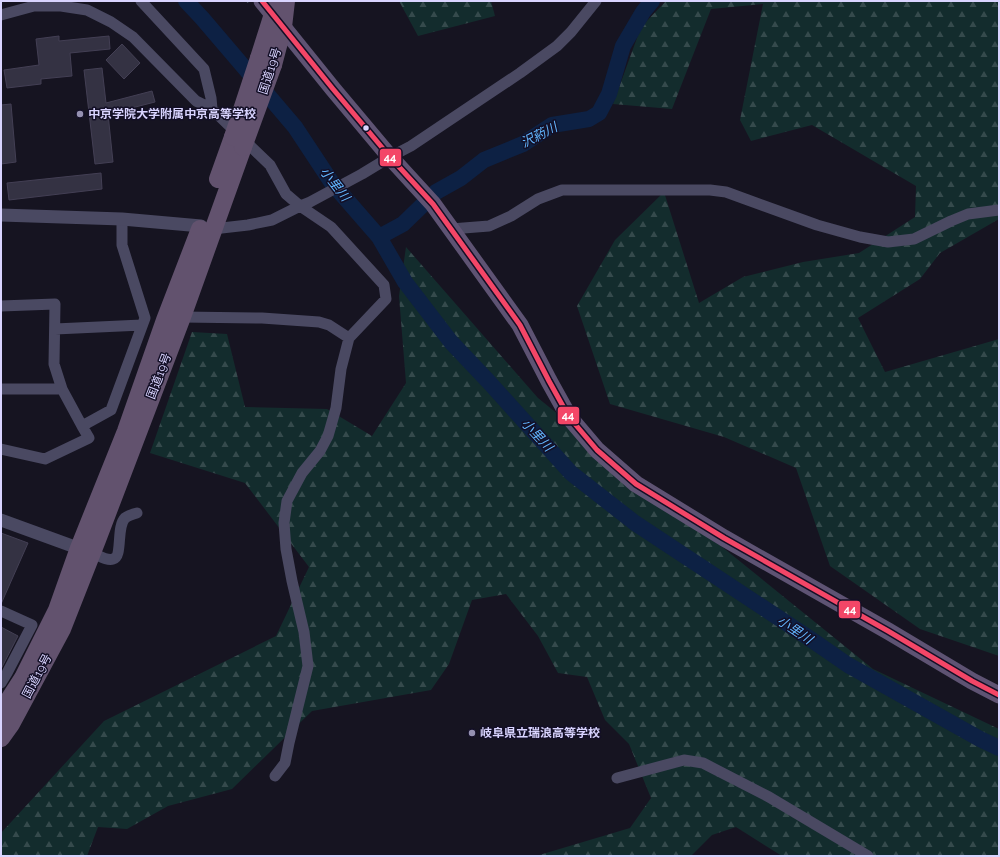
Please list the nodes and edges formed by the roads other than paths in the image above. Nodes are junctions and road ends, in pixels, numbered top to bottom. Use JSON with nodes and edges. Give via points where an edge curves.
{"nodes":[{"id":1,"x":141,"y":1,"type":"edge"},
{"id":2,"x":286,"y":1,"type":"edge"},
{"id":3,"x":596,"y":1,"type":"edge"},
{"id":4,"x":273,"y":11,"type":"edge"},
{"id":5,"x":1,"y":15,"type":"edge"},
{"id":6,"x":212,"y":109,"type":"junction"},
{"id":7,"x":390,"y":157,"type":"junction"},
{"id":8,"x":305,"y":204,"type":"junction"},
{"id":9,"x":999,"y":210,"type":"edge"},
{"id":10,"x":1,"y":216,"type":"edge"},
{"id":11,"x":122,"y":220,"type":"junction"},
{"id":12,"x":207,"y":227,"type":"junction"},
{"id":13,"x":451,"y":229,"type":"junction"},
{"id":14,"x":1,"y":306,"type":"edge"},
{"id":15,"x":182,"y":317,"type":"junction"},
{"id":16,"x":142,"y":325,"type":"junction"},
{"id":17,"x":55,"y":329,"type":"junction"},
{"id":18,"x":348,"y":338,"type":"junction"},
{"id":19,"x":1,"y":389,"type":"edge"},
{"id":20,"x":62,"y":390,"type":"junction"},
{"id":21,"x":82,"y":426,"type":"junction"},
{"id":22,"x":1,"y":449,"type":"edge"},
{"id":23,"x":137,"y":513,"type":"dead end"},
{"id":24,"x":1,"y":520,"type":"edge"},
{"id":25,"x":85,"y":551,"type":"junction"},
{"id":26,"x":1,"y":611,"type":"edge"},
{"id":27,"x":1,"y":682,"type":"edge"},
{"id":28,"x":999,"y":695,"type":"edge"},
{"id":29,"x":1,"y":712,"type":"edge"},
{"id":30,"x":1,"y":738,"type":"edge"},
{"id":31,"x":275,"y":776,"type":"dead end"},
{"id":32,"x":617,"y":778,"type":"dead end"},
{"id":33,"x":868,"y":856,"type":"edge"}],
"edges":[{"from":1,"to":6,"type":"street","via":[[204,69],[212,98]]},
{"from":2,"to":4,"type":"highway","name":"国道19号","via":[[284,14]]},
{"from":3,"to":7,"type":"street","via":[[556,46],[411,146]]},
{"from":4,"to":7,"type":"main road"},
{"from":4,"to":12,"type":"highway","name":"国道19号","bridge":true,"via":[[266,62]]},
{"from":5,"to":6,"type":"street","via":[[34,6],[61,6],[87,10],[133,37],[196,101]]},
{"from":6,"to":8,"type":"street","via":[[270,165],[286,194]]},
{"from":7,"to":8,"type":"street"},
{"from":7,"to":13,"type":"main road"},
{"from":8,"to":12,"type":"street","via":[[272,220],[248,225]]},
{"from":8,"to":18,"type":"street","via":[[331,227],[384,285],[386,299]]},
{"from":9,"to":13,"type":"street","via":[[968,214],[914,239],[888,242],[817,225],[726,192],[562,190],[538,199],[489,226]]},
{"from":10,"to":11,"type":"street"},
{"from":11,"to":12,"type":"street"},
{"from":11,"to":16,"type":"street","via":[[122,245],[145,318]]},
{"from":12,"to":15,"type":"highway","name":"国道19号"},
{"from":12,"to":25,"type":"highway","name":"国道19号","via":[[165,320]]},
{"from":13,"to":28,"type":"main road","via":[[520,325],[569,417],[597,450],[636,484],[724,538]]},
{"from":14,"to":17,"type":"street","via":[[55,304]]},
{"from":15,"to":18,"type":"street","via":[[319,322],[329,325]]},
{"from":15,"to":25,"type":"highway","name":"国道19号"},
{"from":16,"to":17,"type":"street"},
{"from":16,"to":21,"type":"street","via":[[111,410]]},
{"from":17,"to":20,"type":"street","via":[[54,364]]},
{"from":18,"to":31,"type":"street","via":[[336,408],[328,436],[320,451],[302,473],[287,501],[284,523],[286,549],[304,632],[308,666],[285,762]]},
{"from":19,"to":20,"type":"street"},
{"from":20,"to":21,"type":"street"},
{"from":21,"to":22,"type":"street","via":[[89,438],[45,459]]},
{"from":23,"to":25,"type":"street","via":[[125,518],[122,523],[116,558],[110,560]]},
{"from":24,"to":25,"type":"street"},
{"from":25,"to":29,"type":"highway","name":"国道19号","via":[[23,678]]},
{"from":25,"to":30,"type":"highway","name":"国道19号","via":[[62,630]]},
{"from":26,"to":27,"type":"street","via":[[32,625]]},
{"from":32,"to":33,"type":"street","via":[[684,760],[703,763],[775,801]]}]}
